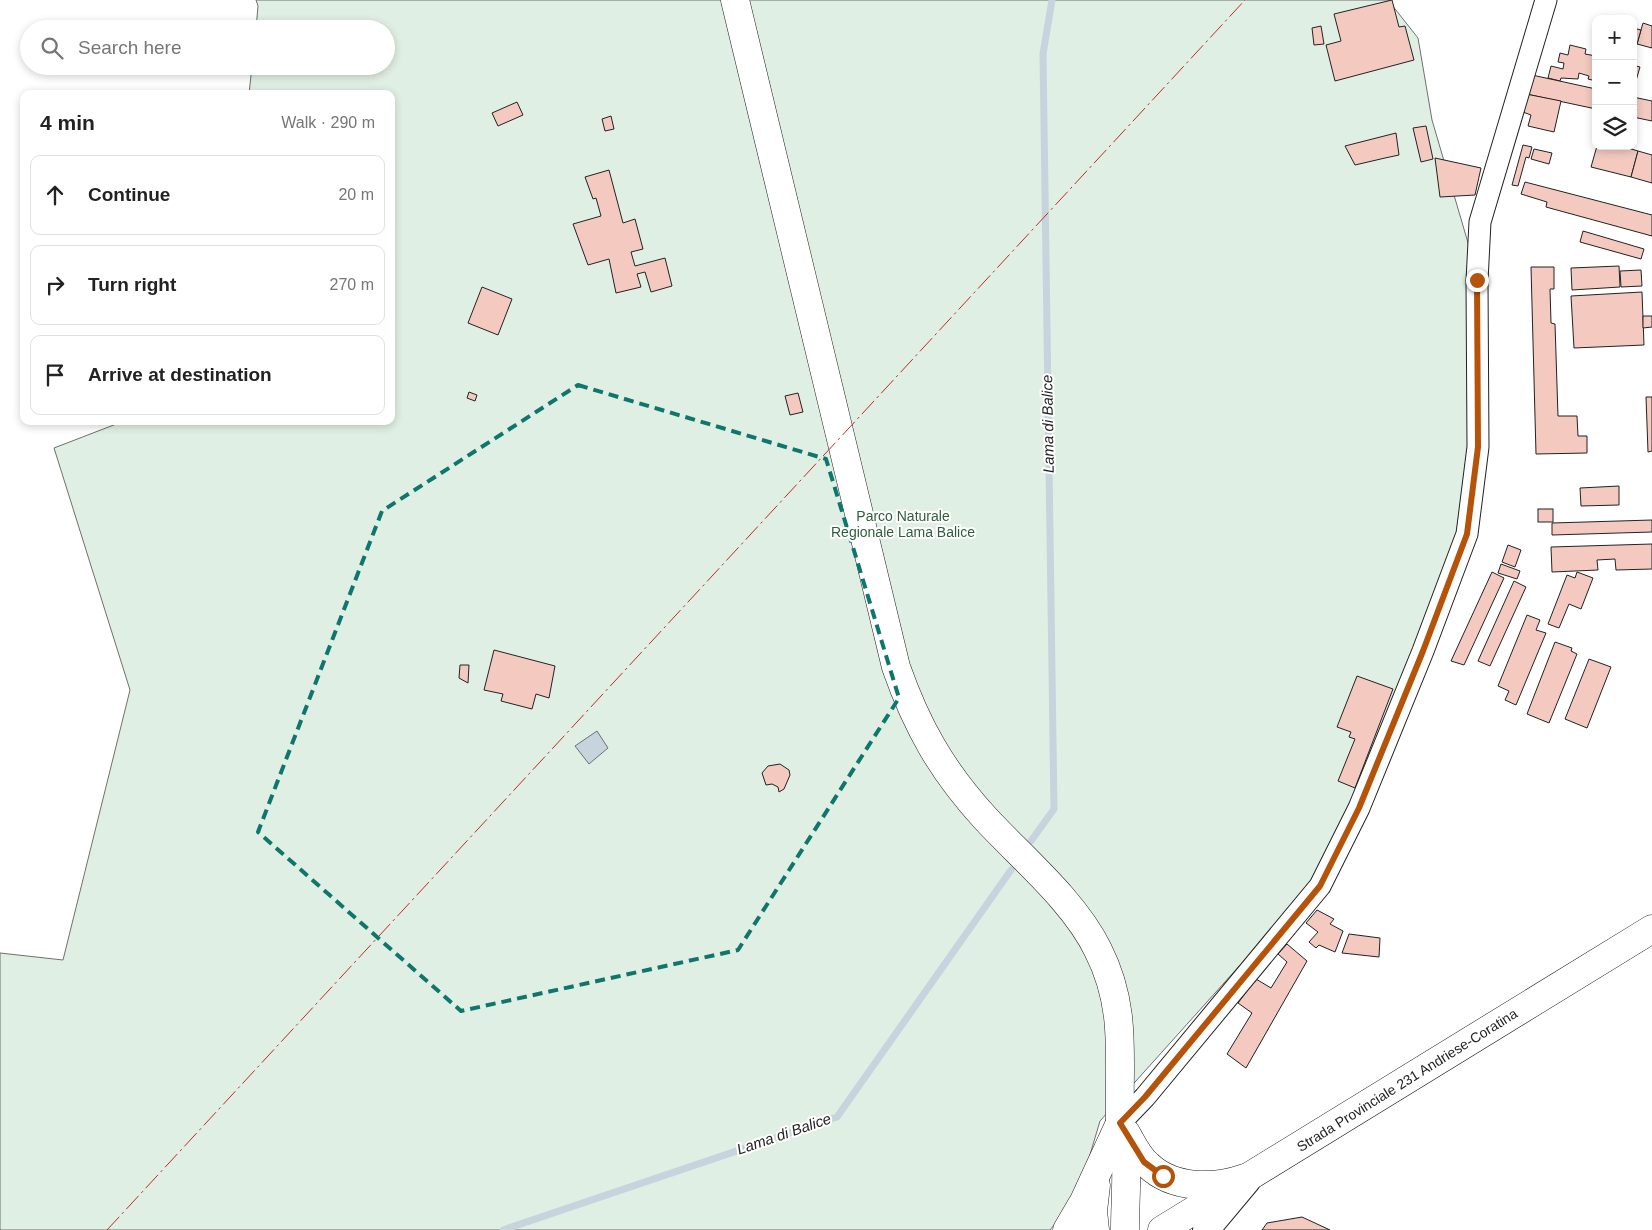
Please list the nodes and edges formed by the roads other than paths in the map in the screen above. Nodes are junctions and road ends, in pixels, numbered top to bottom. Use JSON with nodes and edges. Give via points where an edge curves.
{"nodes":[{"id":1,"x":735,"y":0,"type":"edge"},
{"id":2,"x":1546,"y":0,"type":"edge"},
{"id":3,"x":1652,"y":929,"type":"edge"},
{"id":4,"x":1120,"y":1123,"type":"junction"},
{"id":5,"x":1099,"y":1169,"type":"junction"},
{"id":6,"x":1251,"y":1175,"type":"junction"},
{"id":7,"x":1067,"y":1230,"type":"edge"},
{"id":8,"x":1095,"y":1230,"type":"edge"},
{"id":9,"x":1125,"y":1230,"type":"edge"},
{"id":10,"x":1162,"y":1230,"type":"edge"},
{"id":11,"x":1206,"y":1230,"type":"edge"}],
"edges":[{"from":1,"to":4,"type":"main road","via":[[896,667],[921,730],[948,773],[1069,908],[1099,951],[1118,1010],[1122,1076]]},
{"from":2,"to":4,"type":"street","via":[[1480,222],[1478,447],[1467,534],[1423,651],[1359,808],[1320,886]]},
{"from":3,"to":6,"type":"main road","name":"Strada Provinciale 231 Andriese-Coratina"},
{"from":4,"to":5,"type":"main road"},
{"from":4,"to":6,"type":"main road","via":[[1147,1165],[1171,1179],[1215,1185]]},
{"from":4,"to":9,"type":"main road","via":[[1126,1156]]},
{"from":5,"to":7,"type":"main road"},
{"from":5,"to":8,"type":"main road","via":[[1093,1203]]},
{"from":6,"to":10,"type":"main road","name":"Strada Provinciale 231 Andriese-Coratina"},
{"from":6,"to":11,"type":"street"}]}
